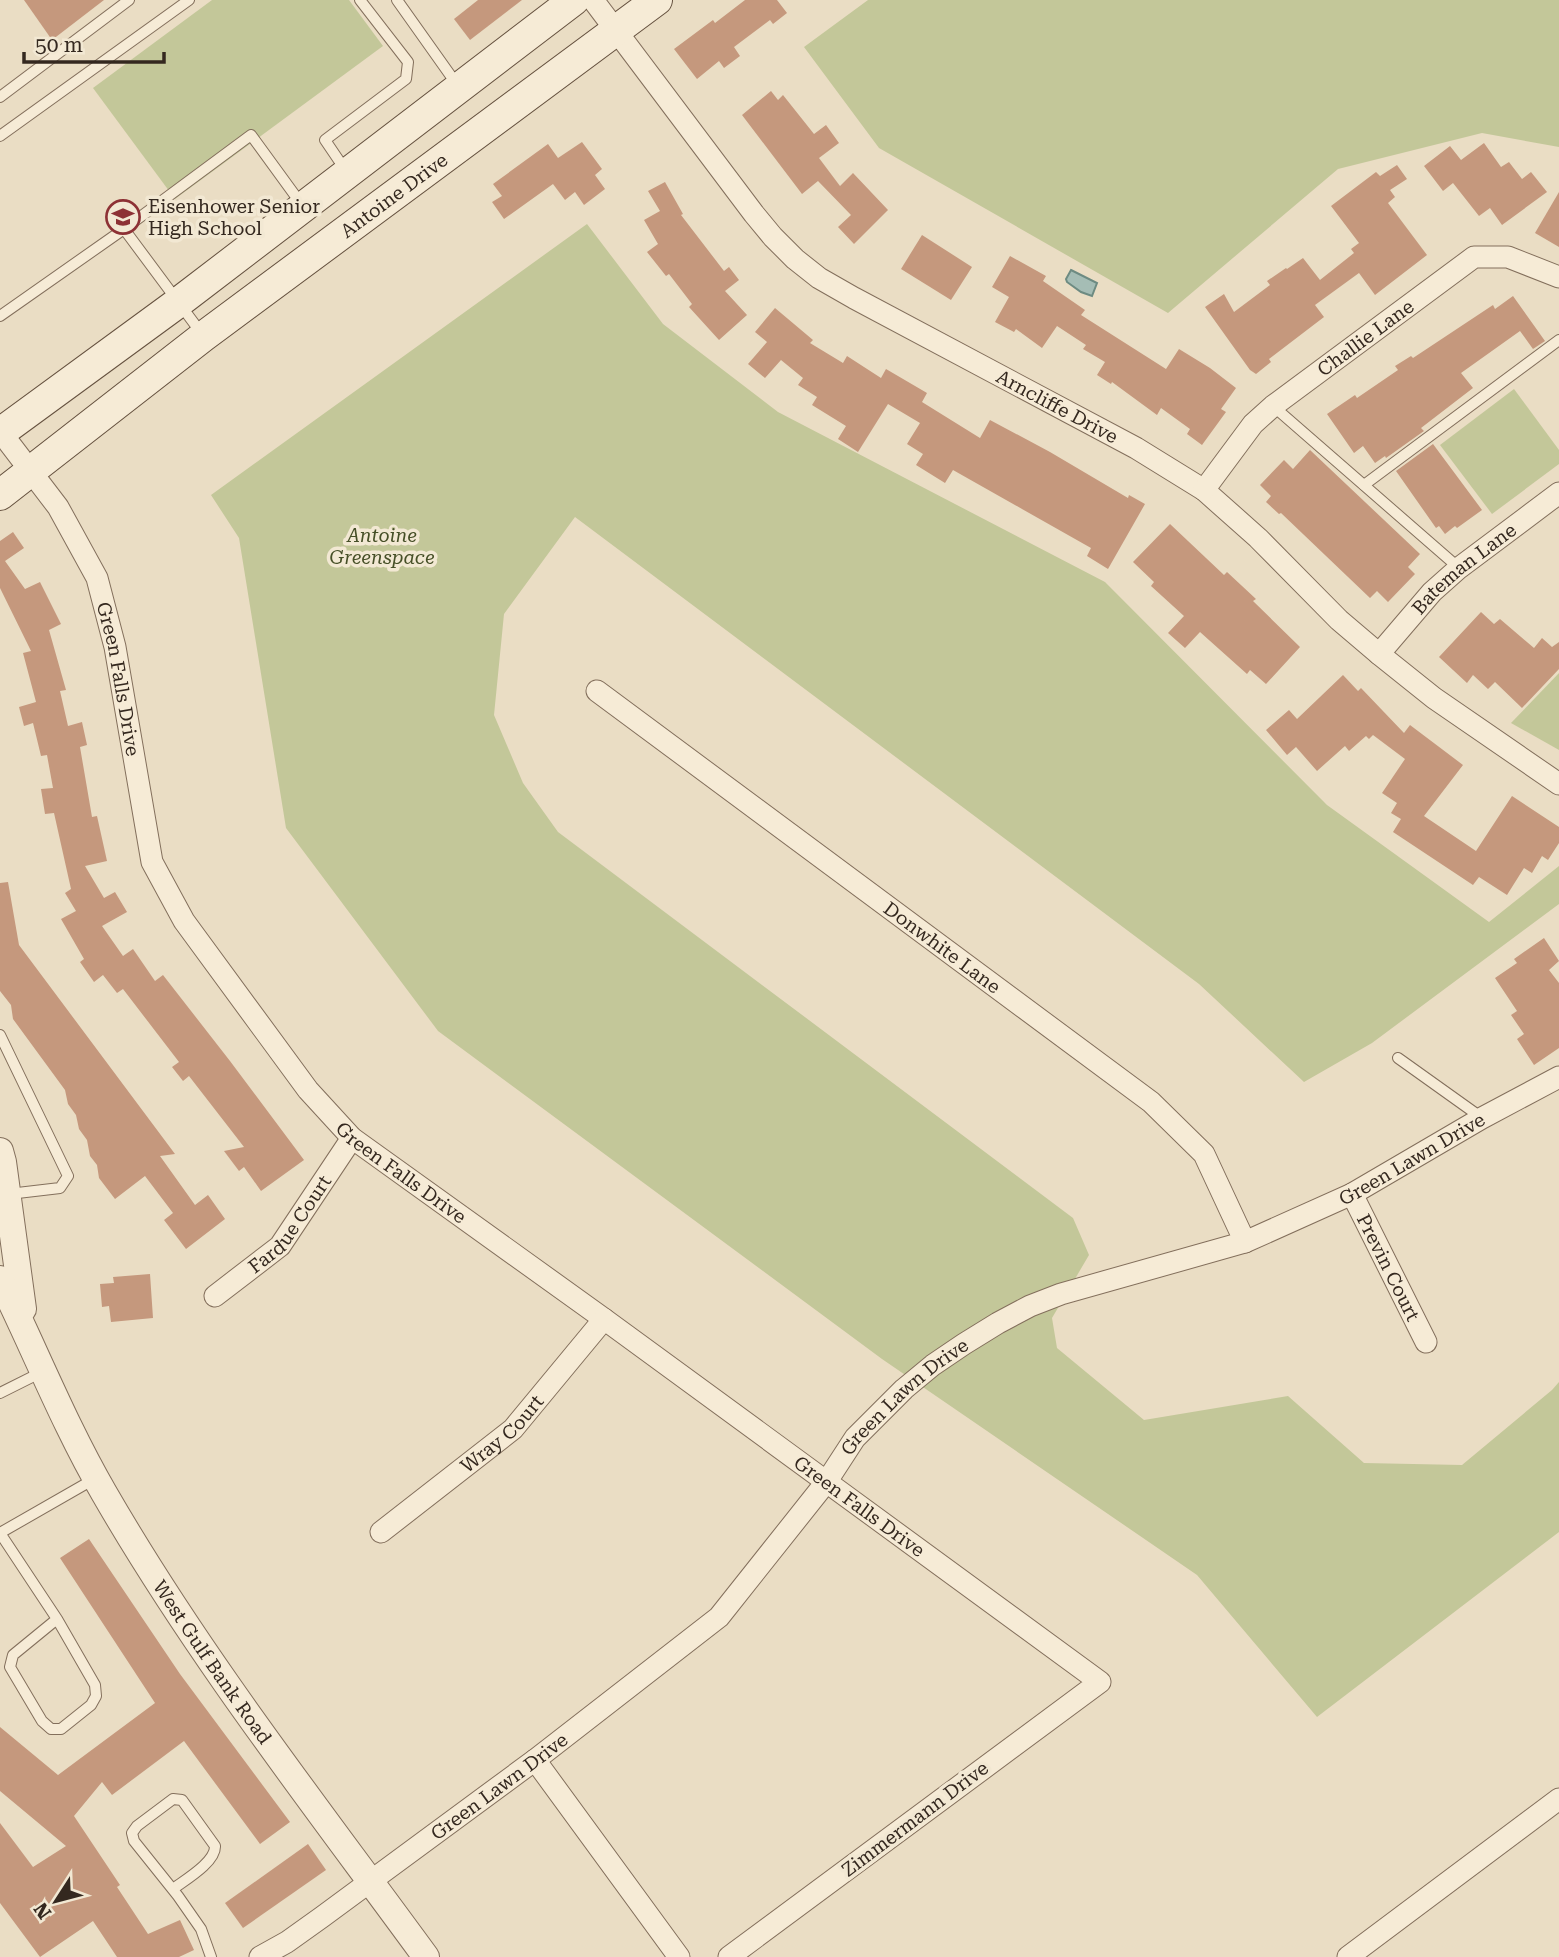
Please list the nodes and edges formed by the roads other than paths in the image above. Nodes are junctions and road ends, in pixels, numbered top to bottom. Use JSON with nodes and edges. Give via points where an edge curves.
{"nodes":[{"id":1,"x":130,"y":0,"type":"edge"},
{"id":2,"x":360,"y":0,"type":"edge"},
{"id":3,"x":397,"y":0,"type":"edge"},
{"id":4,"x":574,"y":0,"type":"edge"},
{"id":5,"x":593,"y":0,"type":"edge"},
{"id":6,"x":657,"y":0,"type":"edge"},
{"id":7,"x":182,"y":2,"type":"edge"},
{"id":8,"x":617,"y":31,"type":"junction"},
{"id":9,"x":460,"y":88,"type":"junction"},
{"id":10,"x":0,"y":97,"type":"edge"},
{"id":11,"x":488,"y":127,"type":"junction"},
{"id":12,"x":0,"y":136,"type":"edge"},
{"id":13,"x":339,"y":162,"type":"junction"},
{"id":14,"x":304,"y":207,"type":"junction"},
{"id":15,"x":374,"y":210,"type":"junction"},
{"id":16,"x":124,"y":229,"type":"junction"},
{"id":17,"x":1559,"y":277,"type":"edge"},
{"id":18,"x":179,"y":302,"type":"junction"},
{"id":19,"x":0,"y":316,"type":"edge"},
{"id":20,"x":204,"y":336,"type":"junction"},
{"id":21,"x":1559,"y":340,"type":"edge"},
{"id":22,"x":1273,"y":406,"type":"junction"},
{"id":23,"x":0,"y":432,"type":"edge"},
{"id":24,"x":31,"y":472,"type":"junction"},
{"id":25,"x":1364,"y":485,"type":"junction"},
{"id":26,"x":1204,"y":491,"type":"junction"},
{"id":27,"x":1559,"y":493,"type":"edge"},
{"id":28,"x":0,"y":495,"type":"edge"},
{"id":29,"x":1459,"y":568,"type":"junction"},
{"id":30,"x":1379,"y":654,"type":"junction"},
{"id":31,"x":597,"y":691,"type":"dead end"},
{"id":32,"x":1559,"y":784,"type":"edge"},
{"id":33,"x":0,"y":1035,"type":"edge"},
{"id":34,"x":1398,"y":1058,"type":"dead end"},
{"id":35,"x":1558,"y":1080,"type":"edge"},
{"id":36,"x":1482,"y":1118,"type":"junction"},
{"id":37,"x":352,"y":1138,"type":"junction"},
{"id":38,"x":0,"y":1151,"type":"edge"},
{"id":39,"x":7,"y":1194,"type":"junction"},
{"id":40,"x":1352,"y":1194,"type":"junction"},
{"id":41,"x":1245,"y":1242,"type":"junction"},
{"id":42,"x":0,"y":1279,"type":"edge"},
{"id":43,"x":215,"y":1296,"type":"dead end"},
{"id":44,"x":604,"y":1319,"type":"junction"},
{"id":45,"x":1426,"y":1342,"type":"dead end"},
{"id":46,"x":39,"y":1359,"type":"junction"},
{"id":47,"x":0,"y":1393,"type":"edge"},
{"id":48,"x":96,"y":1478,"type":"junction"},
{"id":49,"x":827,"y":1481,"type":"junction"},
{"id":50,"x":381,"y":1532,"type":"dead end"},
{"id":51,"x":57,"y":1619,"type":"junction"},
{"id":52,"x":1100,"y":1682,"type":"joint"},
{"id":53,"x":535,"y":1760,"type":"junction"},
{"id":54,"x":1559,"y":1799,"type":"edge"},
{"id":55,"x":371,"y":1881,"type":"junction"},
{"id":56,"x":173,"y":1889,"type":"junction"},
{"id":57,"x":211,"y":1957,"type":"edge"},
{"id":58,"x":260,"y":1957,"type":"edge"},
{"id":59,"x":426,"y":1957,"type":"edge"},
{"id":60,"x":679,"y":1957,"type":"edge"},
{"id":61,"x":729,"y":1957,"type":"edge"},
{"id":62,"x":1348,"y":1957,"type":"edge"}],
"edges":[{"from":1,"to":10,"type":"lane"},
{"from":2,"to":13,"type":"lane","via":[[408,62],[406,79],[325,140]]},
{"from":3,"to":9,"type":"lane"},
{"from":4,"to":9,"type":"main road"},
{"from":5,"to":8,"type":"street","name":"Arncliffe Drive"},
{"from":6,"to":8,"type":"main road","name":"Antoine Drive"},
{"from":7,"to":12,"type":"lane"},
{"from":8,"to":11,"type":"main road","name":"Antoine Drive"},
{"from":8,"to":26,"type":"street","name":"Arncliffe Drive","via":[[754,214],[795,259],[853,298],[1136,448]]},
{"from":9,"to":11,"type":"main road"},
{"from":9,"to":13,"type":"main road"},
{"from":11,"to":15,"type":"main road","name":"Antoine Drive"},
{"from":13,"to":14,"type":"main road"},
{"from":13,"to":15,"type":"main road"},
{"from":14,"to":16,"type":"lane","via":[[251,135]]},
{"from":14,"to":18,"type":"main road"},
{"from":15,"to":20,"type":"main road","name":"Antoine Drive"},
{"from":16,"to":18,"type":"lane"},
{"from":16,"to":19,"type":"lane"},
{"from":17,"to":22,"type":"street","name":"Challie Lane","via":[[1508,257],[1474,257]]},
{"from":18,"to":20,"type":"lane"},
{"from":18,"to":23,"type":"main road"},
{"from":20,"to":24,"type":"main road","name":"Antoine Drive"},
{"from":21,"to":25,"type":"lane"},
{"from":22,"to":25,"type":"lane"},
{"from":22,"to":26,"type":"street","name":"Challie Lane","via":[[1253,424]]},
{"from":23,"to":24,"type":"street","name":"Green Falls Drive"},
{"from":24,"to":28,"type":"main road","name":"Antoine Drive"},
{"from":24,"to":37,"type":"street","name":"Green Falls Drive","via":[[58,507],[97,578],[115,647],[152,862],[184,921],[307,1090]]},
{"from":25,"to":29,"type":"lane"},
{"from":26,"to":30,"type":"street","name":"Arncliffe Drive"},
{"from":27,"to":29,"type":"street","name":"Bateman Lane"},
{"from":29,"to":30,"type":"street","name":"Bateman Lane"},
{"from":30,"to":32,"type":"street","name":"Arncliffe Drive"},
{"from":31,"to":41,"type":"street","name":"Donwhite Lane","via":[[1151,1102],[1204,1154]]},
{"from":33,"to":39,"type":"lane","via":[[68,1176],[60,1188]]},
{"from":34,"to":36,"type":"lane"},
{"from":35,"to":36,"type":"street","name":"Green Lawn Drive"},
{"from":36,"to":40,"type":"street","name":"Green Lawn Drive"},
{"from":37,"to":43,"type":"street","name":"Fardue Court","via":[[280,1246]]},
{"from":37,"to":44,"type":"street","name":"Green Falls Drive"},
{"from":38,"to":39,"type":"street","name":"West Gulf Bank Road"},
{"from":39,"to":46,"type":"street","name":"West Gulf Bank Road","via":[[23,1309]]},
{"from":40,"to":41,"type":"street","name":"Green Lawn Drive"},
{"from":40,"to":45,"type":"street","name":"Previn Court"},
{"from":41,"to":49,"type":"street","name":"Green Lawn Drive","via":[[1061,1294],[998,1323],[904,1389],[855,1438]]},
{"from":42,"to":46,"type":"street","name":"West Gulf Bank Road"},
{"from":44,"to":49,"type":"street","name":"Green Falls Drive"},
{"from":44,"to":50,"type":"street","name":"Wray Court","via":[[513,1429]]},
{"from":46,"to":47,"type":"lane"},
{"from":46,"to":48,"type":"street","name":"West Gulf Bank Road"},
{"from":48,"to":51,"type":"lane","via":[[0,1533]]},
{"from":48,"to":55,"type":"street","name":"West Gulf Bank Road","via":[[215,1667]]},
{"from":49,"to":52,"type":"street","name":"Green Falls Drive"},
{"from":49,"to":53,"type":"street","name":"Green Lawn Drive","via":[[719,1617]]},
{"from":51,"to":51,"type":"lane","via":[[95,1685],[96,1696],[61,1729],[51,1730],[10,1667],[13,1655]]},
{"from":52,"to":61,"type":"street","name":"Zimmermann Drive"},
{"from":53,"to":55,"type":"street","name":"Green Lawn Drive"},
{"from":53,"to":60,"type":"street"},
{"from":54,"to":62,"type":"street"},
{"from":55,"to":58,"type":"street","name":"Green Lawn Drive"},
{"from":55,"to":59,"type":"street","name":"West Gulf Bank Road"},
{"from":56,"to":56,"type":"lane","via":[[132,1833],[173,1798],[182,1800],[216,1851]]},
{"from":56,"to":57,"type":"lane","via":[[201,1928]]}]}
